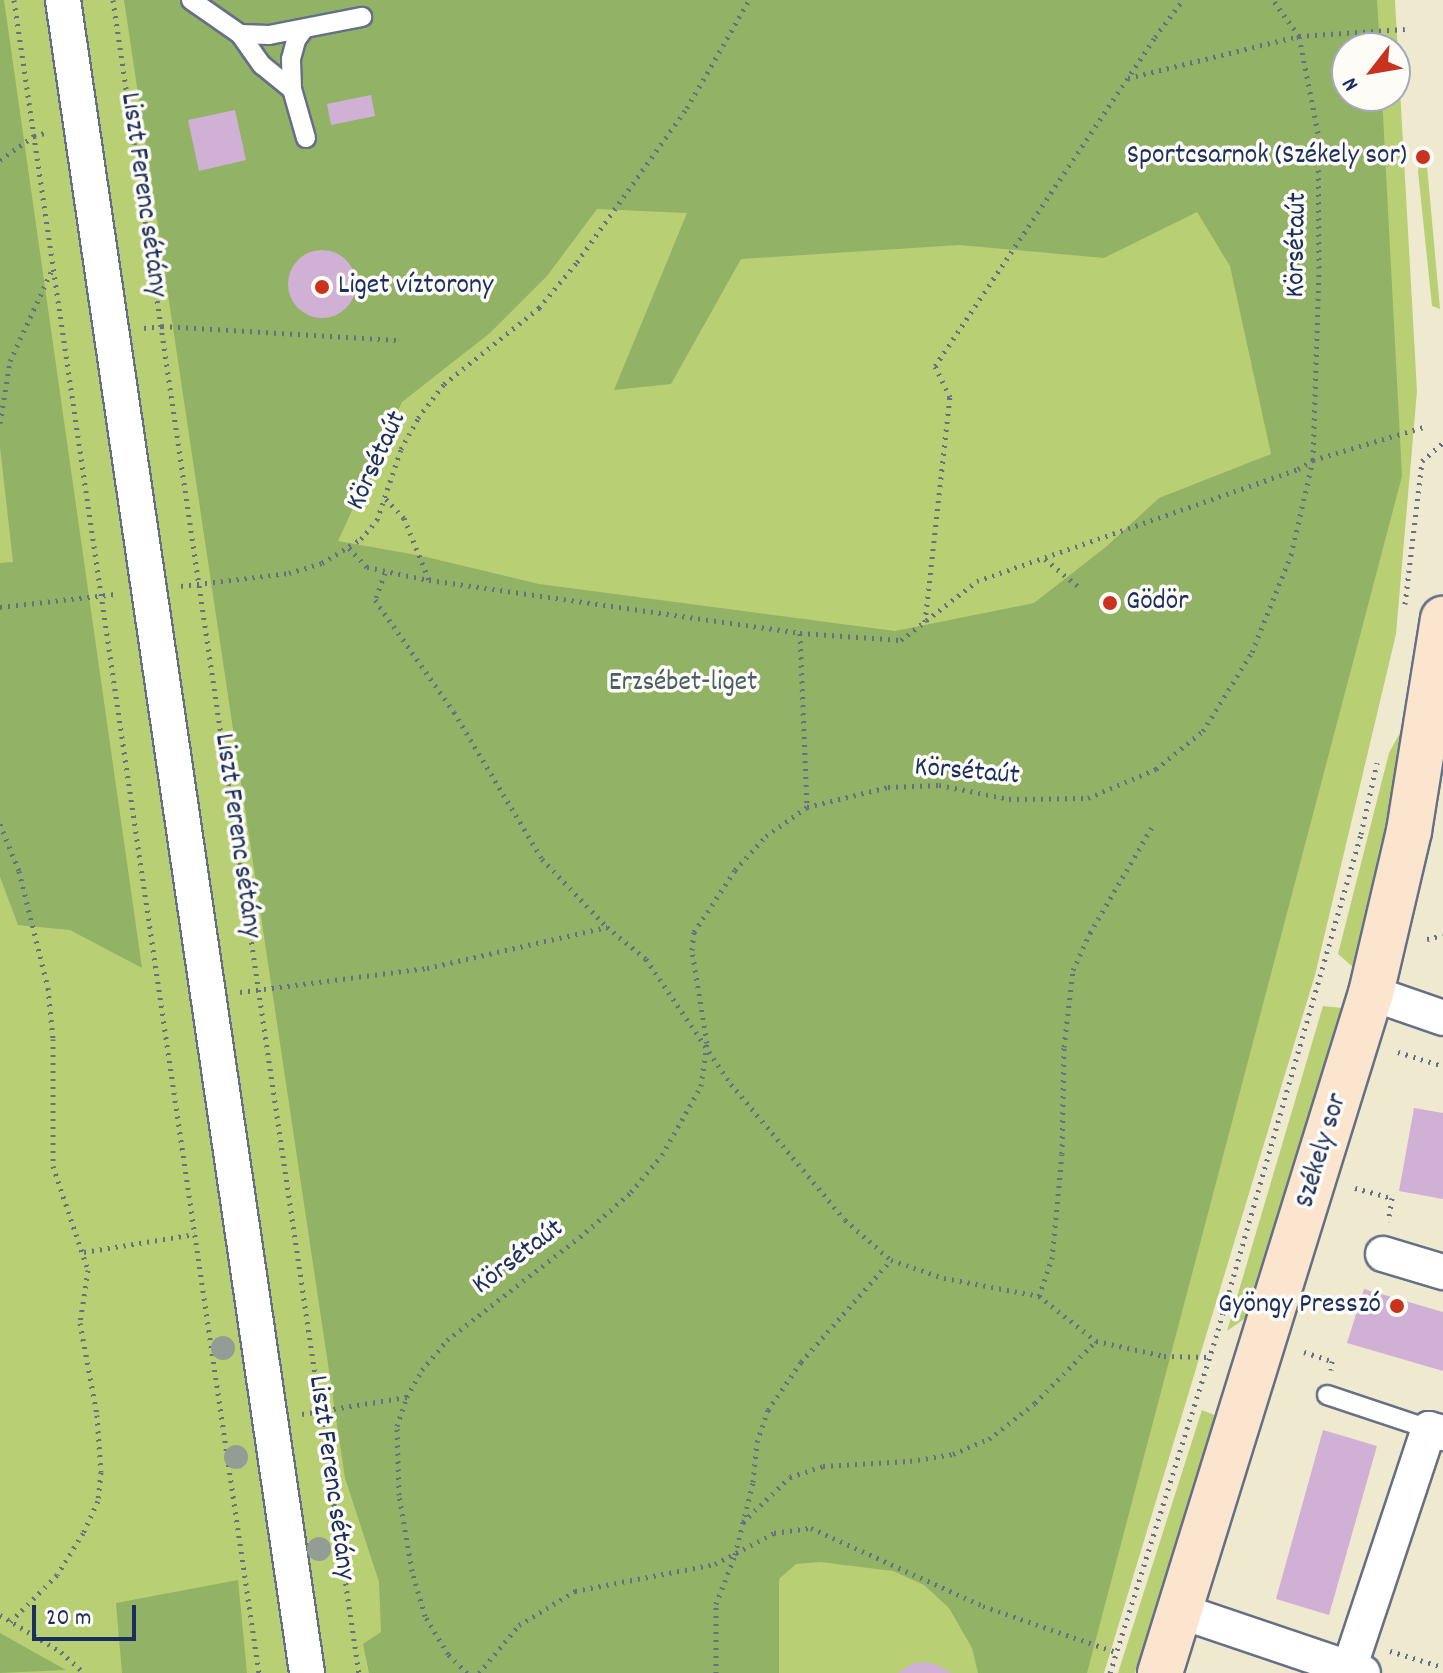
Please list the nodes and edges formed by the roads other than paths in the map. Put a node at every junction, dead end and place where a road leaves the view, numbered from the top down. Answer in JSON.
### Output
{"nodes":[{"id":1,"x":63,"y":0,"type":"edge"},
{"id":2,"x":191,"y":0,"type":"edge"},
{"id":3,"x":362,"y":17,"type":"dead end"},
{"id":4,"x":304,"y":29,"type":"junction"},
{"id":5,"x":240,"y":34,"type":"junction"},
{"id":6,"x":292,"y":89,"type":"junction"},
{"id":7,"x":306,"y":138,"type":"dead end"},
{"id":8,"x":1424,"y":615,"type":"edge"},
{"id":9,"x":1371,"y":993,"type":"junction"},
{"id":10,"x":1443,"y":1018,"type":"edge"},
{"id":11,"x":1383,"y":1254,"type":"road end"},
{"id":12,"x":1443,"y":1272,"type":"edge"},
{"id":13,"x":1327,"y":1395,"type":"dead end"},
{"id":14,"x":1436,"y":1431,"type":"edge"},
{"id":15,"x":1180,"y":1611,"type":"junction"},
{"id":16,"x":1357,"y":1661,"type":"edge"},
{"id":17,"x":307,"y":1673,"type":"edge"},
{"id":18,"x":1160,"y":1673,"type":"edge"}],
"edges":[{"from":1,"to":17,"type":"street","name":"Liszt Ferenc sétány"},
{"from":2,"to":5,"type":"lane"},
{"from":3,"to":4,"type":"lane"},
{"from":4,"to":5,"type":"lane"},
{"from":4,"to":6,"type":"lane"},
{"from":5,"to":6,"type":"lane"},
{"from":6,"to":7,"type":"lane"},
{"from":8,"to":9,"type":"street","name":"Székely sor"},
{"from":9,"to":10,"type":"street"},
{"from":9,"to":15,"type":"street","name":"Székely sor"},
{"from":11,"to":12,"type":"street"},
{"from":13,"to":14,"type":"lane"},
{"from":14,"to":16,"type":"street"},
{"from":15,"to":16,"type":"street"},
{"from":15,"to":18,"type":"street","name":"Székely sor"}]}
